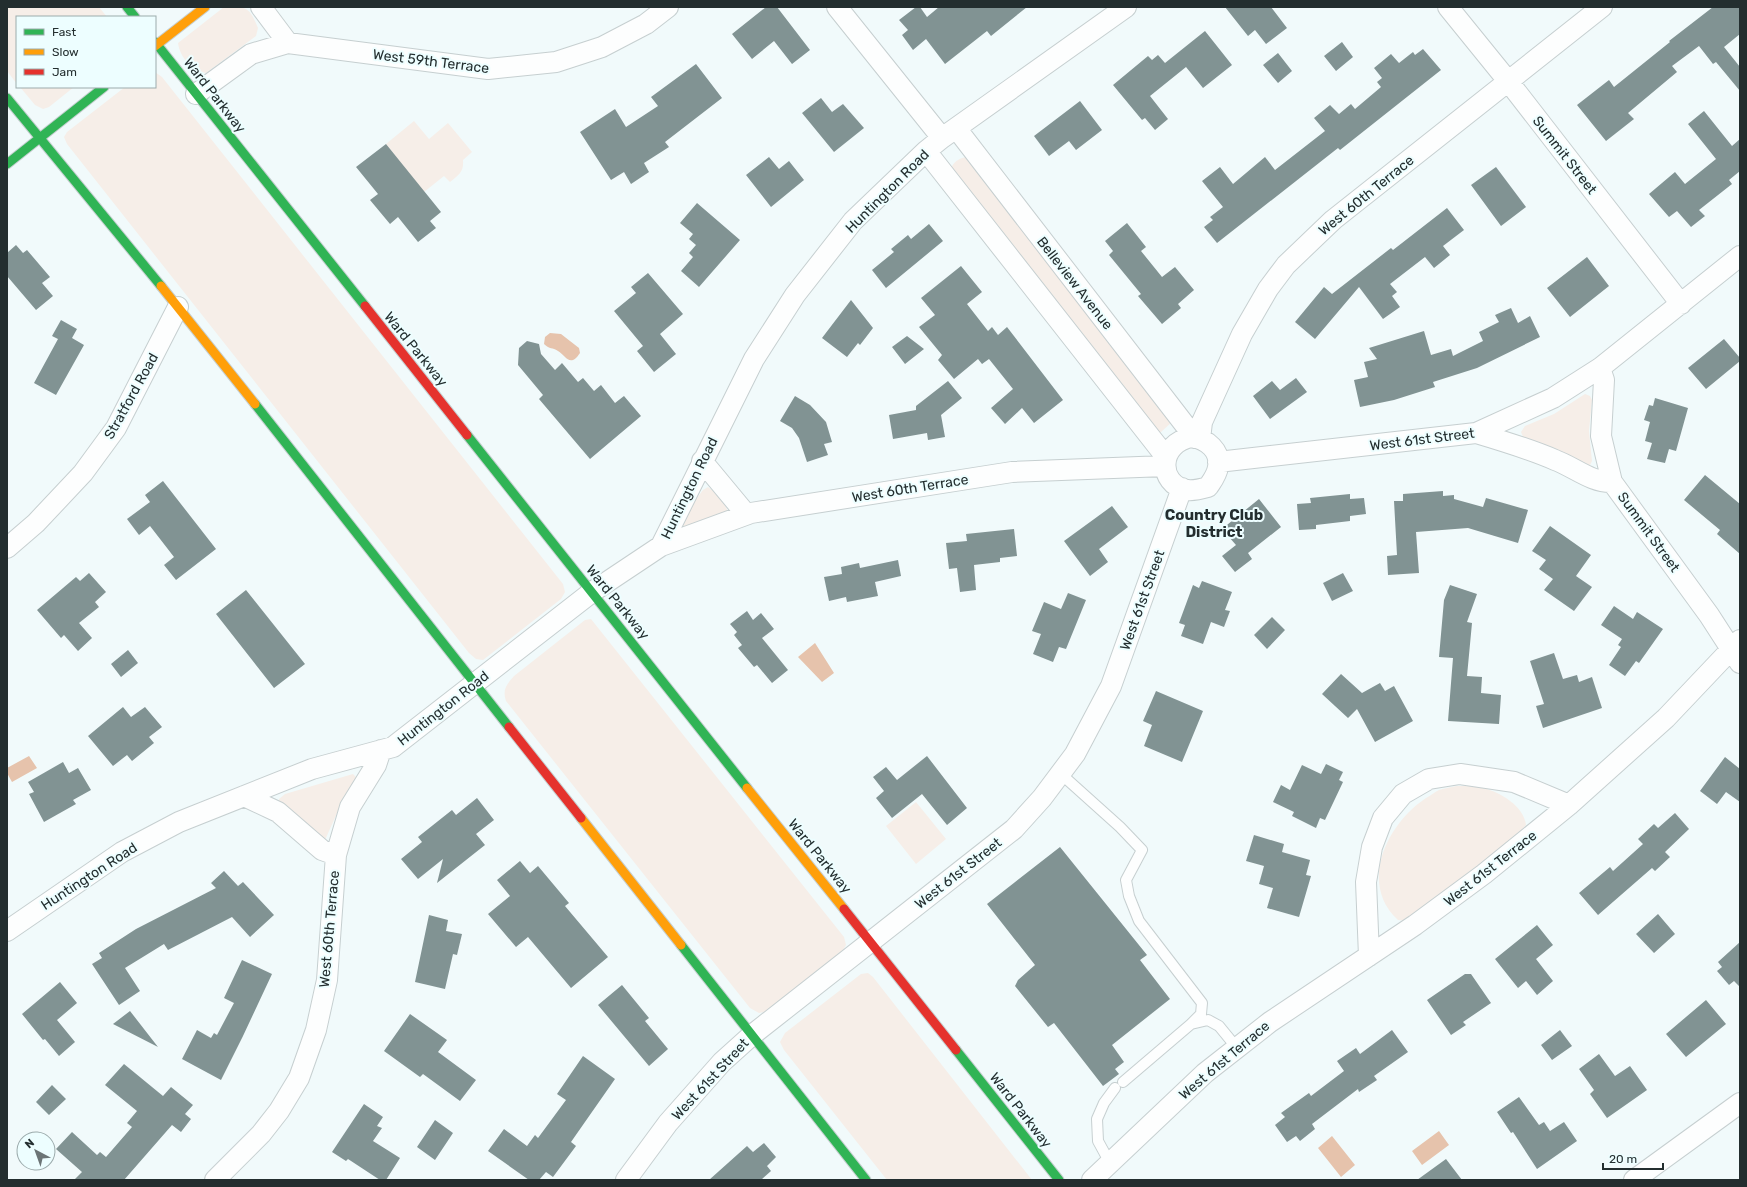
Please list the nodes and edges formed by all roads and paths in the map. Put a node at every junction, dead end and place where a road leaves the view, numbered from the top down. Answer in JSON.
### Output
{"nodes":[{"id":1,"x":127,"y":7,"type":"edge"},
{"id":2,"x":204,"y":7,"type":"edge"},
{"id":3,"x":261,"y":7,"type":"edge"},
{"id":4,"x":668,"y":7,"type":"edge"},
{"id":5,"x":837,"y":7,"type":"edge"},
{"id":6,"x":1126,"y":7,"type":"edge"},
{"id":7,"x":1448,"y":7,"type":"edge"},
{"id":8,"x":1602,"y":7,"type":"edge"},
{"id":9,"x":134,"y":16,"type":"edge"},
{"id":10,"x":288,"y":43,"type":"junction"},
{"id":11,"x":156,"y":44,"type":"edge"},
{"id":12,"x":1508,"y":81,"type":"junction"},
{"id":13,"x":103,"y":88,"type":"edge"},
{"id":14,"x":196,"y":94,"type":"junction"},
{"id":15,"x":7,"y":98,"type":"edge"},
{"id":16,"x":949,"y":133,"type":"junction"},
{"id":17,"x":40,"y":138,"type":"junction"},
{"id":18,"x":926,"y":150,"type":"junction"},
{"id":19,"x":7,"y":164,"type":"edge"},
{"id":20,"x":1740,"y":256,"type":"edge"},
{"id":21,"x":1681,"y":304,"type":"junction"},
{"id":22,"x":178,"y":307,"type":"junction"},
{"id":23,"x":1600,"y":368,"type":"junction"},
{"id":24,"x":1476,"y":433,"type":"junction"},
{"id":25,"x":1198,"y":438,"type":"junction"},
{"id":26,"x":702,"y":461,"type":"junction"},
{"id":27,"x":1166,"y":462,"type":"junction"},
{"id":28,"x":1218,"y":462,"type":"junction"},
{"id":29,"x":1612,"y":482,"type":"junction"},
{"id":30,"x":1182,"y":488,"type":"junction"},
{"id":31,"x":746,"y":514,"type":"junction"},
{"id":32,"x":661,"y":546,"type":"junction"},
{"id":33,"x":7,"y":548,"type":"edge"},
{"id":34,"x":592,"y":592,"type":"junction"},
{"id":35,"x":1737,"y":651,"type":"edge"},
{"id":36,"x":475,"y":682,"type":"junction"},
{"id":37,"x":381,"y":750,"type":"junction"},
{"id":38,"x":1061,"y":774,"type":"junction"},
{"id":39,"x":244,"y":796,"type":"junction"},
{"id":40,"x":1569,"y":805,"type":"junction"},
{"id":41,"x":336,"y":855,"type":"junction"},
{"id":42,"x":7,"y":931,"type":"edge"},
{"id":43,"x":871,"y":942,"type":"junction"},
{"id":44,"x":1369,"y":956,"type":"junction"},
{"id":45,"x":1191,"y":1024,"type":"junction"},
{"id":46,"x":752,"y":1035,"type":"junction"},
{"id":47,"x":1237,"y":1048,"type":"junction"},
{"id":48,"x":1740,"y":1103,"type":"edge"},
{"id":49,"x":1110,"y":1163,"type":"junction"},
{"id":50,"x":215,"y":1180,"type":"edge"},
{"id":51,"x":626,"y":1180,"type":"edge"},
{"id":52,"x":866,"y":1180,"type":"edge"},
{"id":53,"x":1059,"y":1180,"type":"edge"},
{"id":54,"x":1092,"y":1180,"type":"edge"},
{"id":55,"x":1634,"y":1180,"type":"edge"}],
"edges":[{"from":1,"to":9,"type":"main road"},
{"from":2,"to":11,"type":"main road"},
{"from":3,"to":10,"type":"street"},
{"from":4,"to":10,"type":"street","name":"West 59th Terrace"},
{"from":5,"to":16,"type":"street","name":"Belleview Avenue"},
{"from":6,"to":16,"type":"street","name":"Huntington Road"},
{"from":7,"to":12,"type":"street","name":"Summit Street"},
{"from":8,"to":12,"type":"street","name":"West 60th Terrace"},
{"from":10,"to":14,"type":"street","name":"West 59th Terrace"},
{"from":11,"to":14,"type":"main road","name":"Ward Parkway"},
{"from":12,"to":21,"type":"street","name":"Summit Street"},
{"from":12,"to":25,"type":"street","name":"West 60th Terrace"},
{"from":13,"to":17,"type":"main road"},
{"from":14,"to":34,"type":"main road","name":"Ward Parkway"},
{"from":15,"to":17,"type":"main road"},
{"from":16,"to":18,"type":"street","name":"Huntington Road"},
{"from":16,"to":25,"type":"street","name":"Belleview Avenue"},
{"from":17,"to":19,"type":"main road"},
{"from":17,"to":22,"type":"main road"},
{"from":18,"to":26,"type":"street","name":"Huntington Road"},
{"from":18,"to":27,"type":"street"},
{"from":20,"to":21,"type":"street","name":"West 61st Street"},
{"from":21,"to":23,"type":"street","name":"West 61st Street"},
{"from":22,"to":33,"type":"street","name":"Stratford Road"},
{"from":22,"to":36,"type":"main road"},
{"from":23,"to":24,"type":"street","name":"West 61st Street"},
{"from":23,"to":29,"type":"street"},
{"from":24,"to":28,"type":"street","name":"West 61st Street"},
{"from":24,"to":29,"type":"street","name":"Summit Street"},
{"from":25,"to":27,"type":"street"},
{"from":25,"to":28,"type":"street"},
{"from":26,"to":31,"type":"street"},
{"from":26,"to":32,"type":"street","name":"Huntington Road"},
{"from":27,"to":30,"type":"street"},
{"from":27,"to":31,"type":"street","name":"West 60th Terrace"},
{"from":28,"to":30,"type":"street"},
{"from":29,"to":35,"type":"street","name":"Summit Street"},
{"from":30,"to":38,"type":"street","name":"West 61st Street"},
{"from":31,"to":32,"type":"street","name":"West 60th Terrace"},
{"from":32,"to":34,"type":"street","name":"Huntington Road"},
{"from":34,"to":36,"type":"street","name":"Huntington Road"},
{"from":34,"to":43,"type":"main road","name":"Ward Parkway"},
{"from":35,"to":40,"type":"street","name":"West 61st Terrace"},
{"from":36,"to":37,"type":"street","name":"Huntington Road"},
{"from":36,"to":46,"type":"main road"},
{"from":37,"to":39,"type":"street","name":"Huntington Road"},
{"from":37,"to":41,"type":"street","name":"West 60th Terrace"},
{"from":38,"to":43,"type":"street","name":"West 61st Street"},
{"from":38,"to":45,"type":"lane"},
{"from":39,"to":41,"type":"street"},
{"from":39,"to":42,"type":"street","name":"Huntington Road"},
{"from":40,"to":44,"type":"street","name":"West 61st Terrace"},
{"from":40,"to":44,"type":"street"},
{"from":41,"to":50,"type":"street","name":"West 60th Terrace"},
{"from":43,"to":46,"type":"street","name":"West 61st Street"},
{"from":43,"to":53,"type":"main road","name":"Ward Parkway"},
{"from":44,"to":47,"type":"street","name":"West 61st Terrace"},
{"from":45,"to":47,"type":"lane"},
{"from":45,"to":49,"type":"lane"},
{"from":46,"to":51,"type":"street","name":"West 61st Street"},
{"from":46,"to":52,"type":"main road"},
{"from":47,"to":49,"type":"street","name":"West 61st Terrace"},
{"from":48,"to":55,"type":"street"},
{"from":49,"to":54,"type":"street","name":"West 61st Terrace"}]}
